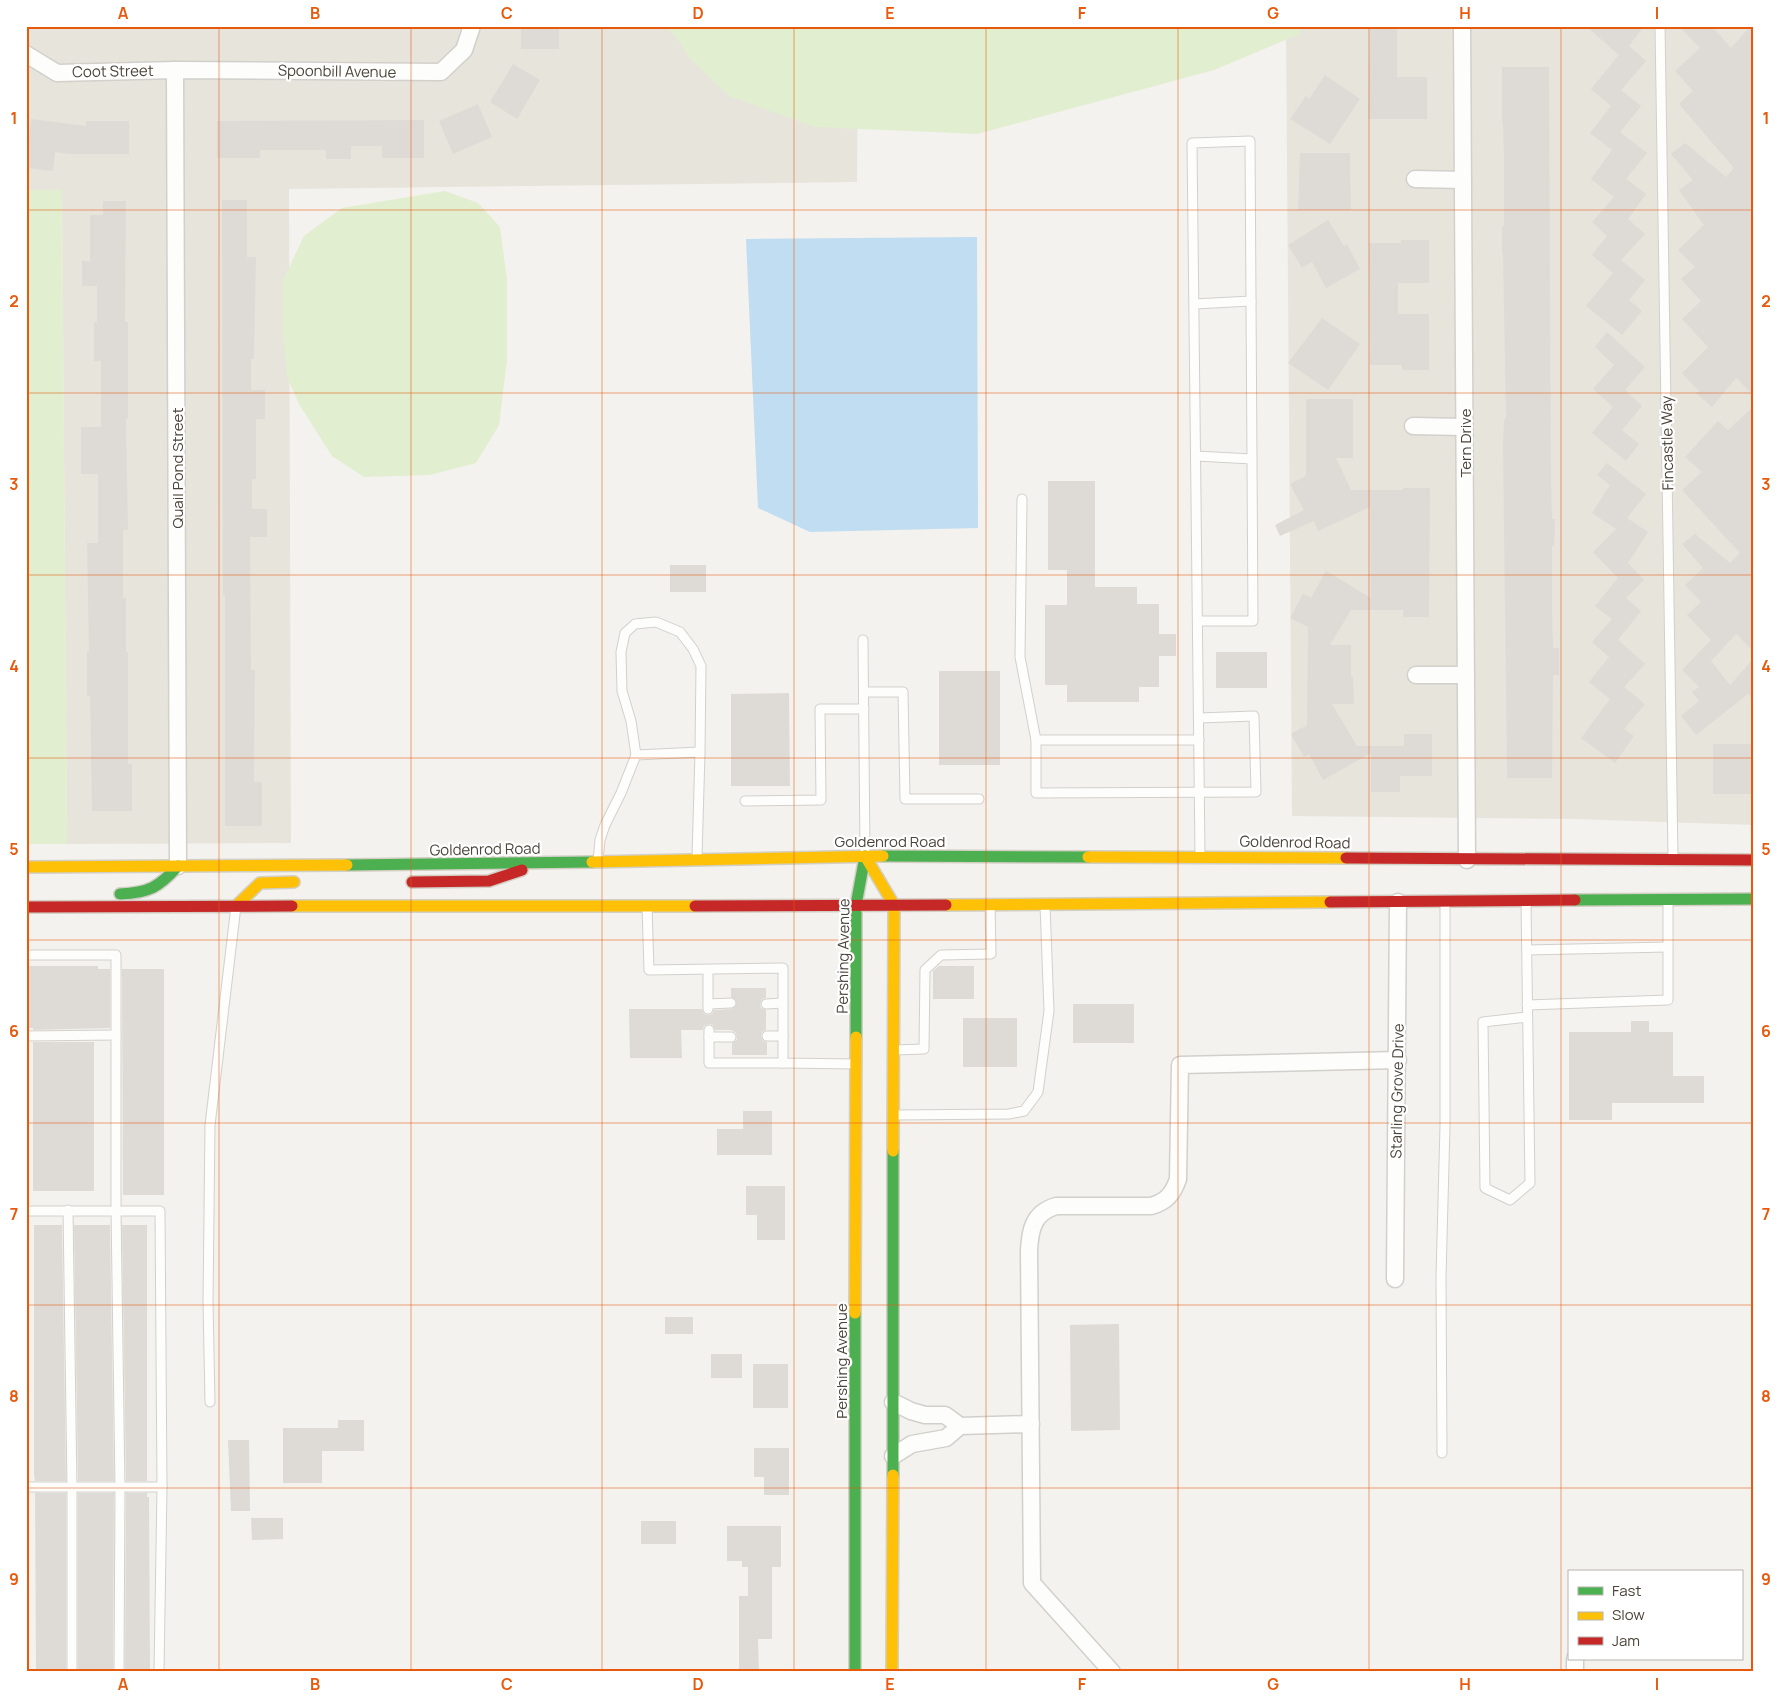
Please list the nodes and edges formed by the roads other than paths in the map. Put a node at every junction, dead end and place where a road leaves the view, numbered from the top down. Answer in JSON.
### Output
{"nodes":[{"id":1,"x":472,"y":26,"type":"edge"},
{"id":2,"x":1462,"y":26,"type":"edge"},
{"id":3,"x":1660,"y":26,"type":"edge"},
{"id":4,"x":26,"y":54,"type":"edge"},
{"id":5,"x":176,"y":70,"type":"junction"},
{"id":6,"x":1415,"y":179,"type":"dead end"},
{"id":7,"x":1463,"y":180,"type":"junction"},
{"id":8,"x":1251,"y":301,"type":"junction"},
{"id":9,"x":1194,"y":304,"type":"junction"},
{"id":10,"x":1413,"y":426,"type":"dead end"},
{"id":11,"x":1464,"y":426,"type":"junction"},
{"id":12,"x":1196,"y":456,"type":"junction"},
{"id":13,"x":1252,"y":459,"type":"junction"},
{"id":14,"x":1022,"y":499,"type":"dead end"},
{"id":15,"x":1198,"y":621,"type":"junction"},
{"id":16,"x":863,"y":640,"type":"dead end"},
{"id":17,"x":1416,"y":675,"type":"dead end"},
{"id":18,"x":1466,"y":675,"type":"junction"},
{"id":19,"x":864,"y":692,"type":"junction"},
{"id":20,"x":864,"y":709,"type":"junction"},
{"id":21,"x":1199,"y":718,"type":"junction"},
{"id":22,"x":1036,"y":740,"type":"junction"},
{"id":23,"x":1199,"y":740,"type":"junction"},
{"id":24,"x":700,"y":752,"type":"junction"},
{"id":25,"x":636,"y":755,"type":"junction"},
{"id":26,"x":1199,"y":793,"type":"junction"},
{"id":27,"x":979,"y":799,"type":"dead end"},
{"id":28,"x":745,"y":801,"type":"dead end"},
{"id":29,"x":865,"y":856,"type":"junction"},
{"id":30,"x":1200,"y":856,"type":"junction"},
{"id":31,"x":697,"y":859,"type":"junction"},
{"id":32,"x":1467,"y":860,"type":"junction"},
{"id":33,"x":1673,"y":860,"type":"junction"},
{"id":34,"x":1754,"y":860,"type":"edge"},
{"id":35,"x":598,"y":862,"type":"junction"},
{"id":36,"x":542,"y":863,"type":"junction"},
{"id":37,"x":178,"y":866,"type":"junction"},
{"id":38,"x":26,"y":867,"type":"edge"},
{"id":39,"x":304,"y":882,"type":"dead end"},
{"id":40,"x":402,"y":882,"type":"dead end"},
{"id":41,"x":107,"y":894,"type":"dead end"},
{"id":42,"x":1754,"y":899,"type":"edge"},
{"id":43,"x":1668,"y":900,"type":"junction"},
{"id":44,"x":1526,"y":901,"type":"junction"},
{"id":45,"x":1398,"y":902,"type":"junction"},
{"id":46,"x":1445,"y":902,"type":"junction"},
{"id":47,"x":990,"y":904,"type":"junction"},
{"id":48,"x":1046,"y":904,"type":"junction"},
{"id":49,"x":646,"y":905,"type":"junction"},
{"id":50,"x":856,"y":905,"type":"junction"},
{"id":51,"x":894,"y":905,"type":"junction"},
{"id":52,"x":236,"y":906,"type":"junction"},
{"id":53,"x":26,"y":907,"type":"edge"},
{"id":54,"x":1668,"y":947,"type":"junction"},
{"id":55,"x":1526,"y":950,"type":"junction"},
{"id":56,"x":26,"y":955,"type":"edge"},
{"id":57,"x":708,"y":970,"type":"junction"},
{"id":58,"x":783,"y":1003,"type":"junction"},
{"id":59,"x":730,"y":1004,"type":"dead end"},
{"id":60,"x":766,"y":1004,"type":"dead end"},
{"id":61,"x":1528,"y":1005,"type":"junction"},
{"id":62,"x":1528,"y":1016,"type":"junction"},
{"id":63,"x":116,"y":1035,"type":"junction"},
{"id":64,"x":26,"y":1036,"type":"edge"},
{"id":65,"x":766,"y":1036,"type":"dead end"},
{"id":66,"x":783,"y":1036,"type":"junction"},
{"id":67,"x":732,"y":1037,"type":"dead end"},
{"id":68,"x":894,"y":1050,"type":"junction"},
{"id":69,"x":1398,"y":1060,"type":"junction"},
{"id":70,"x":783,"y":1063,"type":"junction"},
{"id":71,"x":856,"y":1064,"type":"junction"},
{"id":72,"x":894,"y":1115,"type":"junction"},
{"id":73,"x":26,"y":1210,"type":"edge"},
{"id":74,"x":68,"y":1210,"type":"junction"},
{"id":75,"x":116,"y":1210,"type":"junction"},
{"id":76,"x":1395,"y":1279,"type":"dead end"},
{"id":77,"x":210,"y":1402,"type":"dead end"},
{"id":78,"x":893,"y":1402,"type":"junction"},
{"id":79,"x":1031,"y":1424,"type":"junction"},
{"id":80,"x":960,"y":1426,"type":"junction"},
{"id":81,"x":1442,"y":1453,"type":"dead end"},
{"id":82,"x":893,"y":1456,"type":"junction"},
{"id":83,"x":26,"y":1487,"type":"edge"},
{"id":84,"x":72,"y":1487,"type":"junction"},
{"id":85,"x":120,"y":1487,"type":"junction"},
{"id":86,"x":162,"y":1487,"type":"junction"},
{"id":87,"x":72,"y":1672,"type":"edge"},
{"id":88,"x":119,"y":1672,"type":"edge"},
{"id":89,"x":159,"y":1672,"type":"edge"},
{"id":90,"x":855,"y":1672,"type":"edge"},
{"id":91,"x":892,"y":1672,"type":"edge"},
{"id":92,"x":1112,"y":1672,"type":"edge"}],
"edges":[{"from":1,"to":5,"type":"street","name":"Spoonbill Avenue"},
{"from":2,"to":7,"type":"street","name":"Tern Drive"},
{"from":3,"to":33,"type":"lane","name":"Fincastle Way"},
{"from":4,"to":5,"type":"street","name":"Coot Street"},
{"from":5,"to":37,"type":"street","name":"Quail Pond Street"},
{"from":6,"to":7,"type":"street"},
{"from":7,"to":11,"type":"street","name":"Tern Drive"},
{"from":8,"to":9,"type":"lane"},
{"from":8,"to":9,"type":"lane"},
{"from":8,"to":13,"type":"lane"},
{"from":9,"to":12,"type":"lane"},
{"from":10,"to":11,"type":"street"},
{"from":11,"to":18,"type":"street","name":"Tern Drive"},
{"from":12,"to":13,"type":"lane"},
{"from":12,"to":15,"type":"lane"},
{"from":13,"to":15,"type":"lane"},
{"from":14,"to":22,"type":"lane"},
{"from":15,"to":21,"type":"lane"},
{"from":16,"to":19,"type":"lane"},
{"from":17,"to":18,"type":"street"},
{"from":18,"to":32,"type":"street","name":"Tern Drive"},
{"from":19,"to":20,"type":"lane"},
{"from":19,"to":27,"type":"lane"},
{"from":20,"to":28,"type":"lane"},
{"from":20,"to":29,"type":"lane"},
{"from":21,"to":23,"type":"lane"},
{"from":21,"to":26,"type":"lane"},
{"from":22,"to":23,"type":"lane"},
{"from":22,"to":26,"type":"lane"},
{"from":23,"to":26,"type":"lane"},
{"from":24,"to":25,"type":"lane"},
{"from":24,"to":25,"type":"lane"},
{"from":24,"to":31,"type":"lane"},
{"from":25,"to":35,"type":"lane"},
{"from":26,"to":30,"type":"lane"},
{"from":29,"to":30,"type":"main road","name":"Goldenrod Road"},
{"from":29,"to":31,"type":"main road","name":"Goldenrod Road"},
{"from":29,"to":50,"type":"main road","name":"Pershing Avenue"},
{"from":29,"to":51,"type":"main road"},
{"from":30,"to":32,"type":"main road","name":"Goldenrod Road"},
{"from":31,"to":35,"type":"main road","name":"Goldenrod Road"},
{"from":32,"to":33,"type":"main road","name":"Goldenrod Road"},
{"from":33,"to":34,"type":"main road","name":"Goldenrod Road"},
{"from":35,"to":36,"type":"main road","name":"Goldenrod Road"},
{"from":36,"to":37,"type":"main road","name":"Goldenrod Road"},
{"from":36,"to":40,"type":"main road"},
{"from":37,"to":38,"type":"main road","name":"Goldenrod Road"},
{"from":37,"to":41,"type":"main road"},
{"from":39,"to":52,"type":"main road"},
{"from":42,"to":43,"type":"main road"},
{"from":43,"to":44,"type":"main road"},
{"from":43,"to":54,"type":"lane"},
{"from":44,"to":46,"type":"main road"},
{"from":44,"to":55,"type":"lane"},
{"from":45,"to":46,"type":"main road"},
{"from":45,"to":48,"type":"main road"},
{"from":45,"to":69,"type":"street","name":"Starling Grove Drive"},
{"from":46,"to":81,"type":"lane"},
{"from":47,"to":48,"type":"main road"},
{"from":47,"to":51,"type":"main road"},
{"from":47,"to":68,"type":"lane"},
{"from":48,"to":72,"type":"lane"},
{"from":49,"to":50,"type":"main road"},
{"from":49,"to":52,"type":"main road"},
{"from":49,"to":57,"type":"lane"},
{"from":50,"to":51,"type":"main road"},
{"from":50,"to":71,"type":"main road","name":"Pershing Avenue"},
{"from":51,"to":68,"type":"main road"},
{"from":52,"to":53,"type":"main road"},
{"from":52,"to":77,"type":"lane"},
{"from":54,"to":55,"type":"lane"},
{"from":54,"to":61,"type":"lane"},
{"from":55,"to":61,"type":"lane"},
{"from":56,"to":63,"type":"lane"},
{"from":57,"to":58,"type":"lane"},
{"from":57,"to":59,"type":"lane"},
{"from":58,"to":60,"type":"lane"},
{"from":58,"to":66,"type":"lane"},
{"from":61,"to":62,"type":"lane"},
{"from":62,"to":62,"type":"lane"},
{"from":63,"to":64,"type":"lane"},
{"from":63,"to":75,"type":"lane"},
{"from":65,"to":66,"type":"lane"},
{"from":66,"to":70,"type":"lane"},
{"from":67,"to":70,"type":"lane"},
{"from":68,"to":72,"type":"main road"},
{"from":69,"to":76,"type":"street","name":"Starling Grove Drive"},
{"from":69,"to":79,"type":"street"},
{"from":70,"to":71,"type":"lane"},
{"from":71,"to":90,"type":"main road","name":"Pershing Avenue"},
{"from":72,"to":78,"type":"main road"},
{"from":73,"to":74,"type":"lane"},
{"from":74,"to":75,"type":"lane"},
{"from":74,"to":84,"type":"lane"},
{"from":75,"to":85,"type":"lane"},
{"from":75,"to":86,"type":"lane"},
{"from":78,"to":80,"type":"street"},
{"from":78,"to":82,"type":"main road"},
{"from":79,"to":80,"type":"street"},
{"from":79,"to":92,"type":"street"},
{"from":80,"to":82,"type":"street"},
{"from":82,"to":91,"type":"main road"},
{"from":83,"to":84,"type":"lane"},
{"from":84,"to":85,"type":"lane"},
{"from":84,"to":87,"type":"lane"},
{"from":85,"to":86,"type":"lane"},
{"from":85,"to":88,"type":"lane"},
{"from":86,"to":89,"type":"lane"}]}
